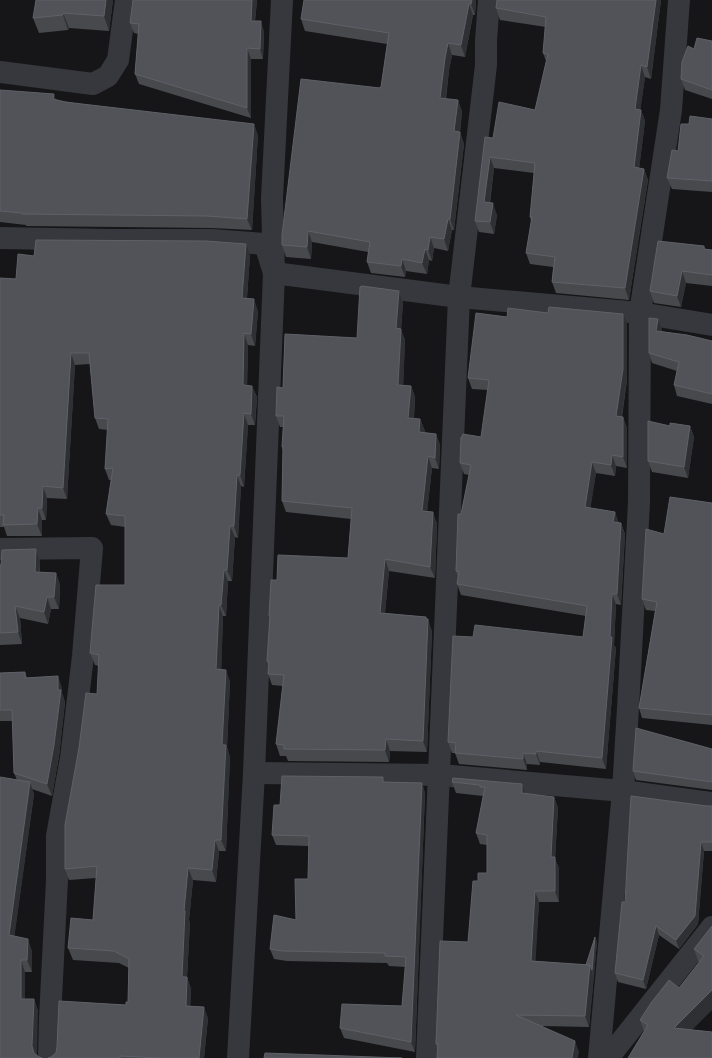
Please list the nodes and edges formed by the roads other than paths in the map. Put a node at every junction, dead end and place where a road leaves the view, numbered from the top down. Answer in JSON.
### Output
{"nodes":[{"id":1,"x":126,"y":0,"type":"edge"},
{"id":2,"x":282,"y":0,"type":"edge"},
{"id":3,"x":489,"y":0,"type":"edge"},
{"id":4,"x":679,"y":0,"type":"edge"},
{"id":5,"x":0,"y":72,"type":"edge"},
{"id":6,"x":0,"y":238,"type":"edge"},
{"id":7,"x":274,"y":273,"type":"junction"},
{"id":8,"x":459,"y":297,"type":"junction"},
{"id":9,"x":640,"y":313,"type":"junction"},
{"id":10,"x":712,"y":325,"type":"edge"},
{"id":11,"x":0,"y":549,"type":"edge"},
{"id":12,"x":254,"y":773,"type":"junction"},
{"id":13,"x":440,"y":775,"type":"junction"},
{"id":14,"x":623,"y":791,"type":"junction"},
{"id":15,"x":712,"y":803,"type":"edge"},
{"id":16,"x":712,"y":927,"type":"edge"},
{"id":17,"x":49,"y":1058,"type":"edge"},
{"id":18,"x":238,"y":1058,"type":"edge"},
{"id":19,"x":427,"y":1058,"type":"edge"},
{"id":20,"x":600,"y":1058,"type":"edge"},
{"id":21,"x":608,"y":1058,"type":"edge"}],
"edges":[{"from":1,"to":5,"type":"street"},
{"from":2,"to":7,"type":"street"},
{"from":3,"to":8,"type":"street"},
{"from":4,"to":9,"type":"street"},
{"from":6,"to":7,"type":"street"},
{"from":7,"to":8,"type":"street"},
{"from":7,"to":12,"type":"street"},
{"from":8,"to":9,"type":"street"},
{"from":8,"to":13,"type":"street"},
{"from":9,"to":10,"type":"street"},
{"from":9,"to":14,"type":"street"},
{"from":11,"to":17,"type":"street"},
{"from":12,"to":13,"type":"street"},
{"from":12,"to":18,"type":"street"},
{"from":13,"to":14,"type":"street"},
{"from":13,"to":19,"type":"street"},
{"from":14,"to":15,"type":"street"},
{"from":14,"to":20,"type":"street"},
{"from":16,"to":21,"type":"street"}]}
